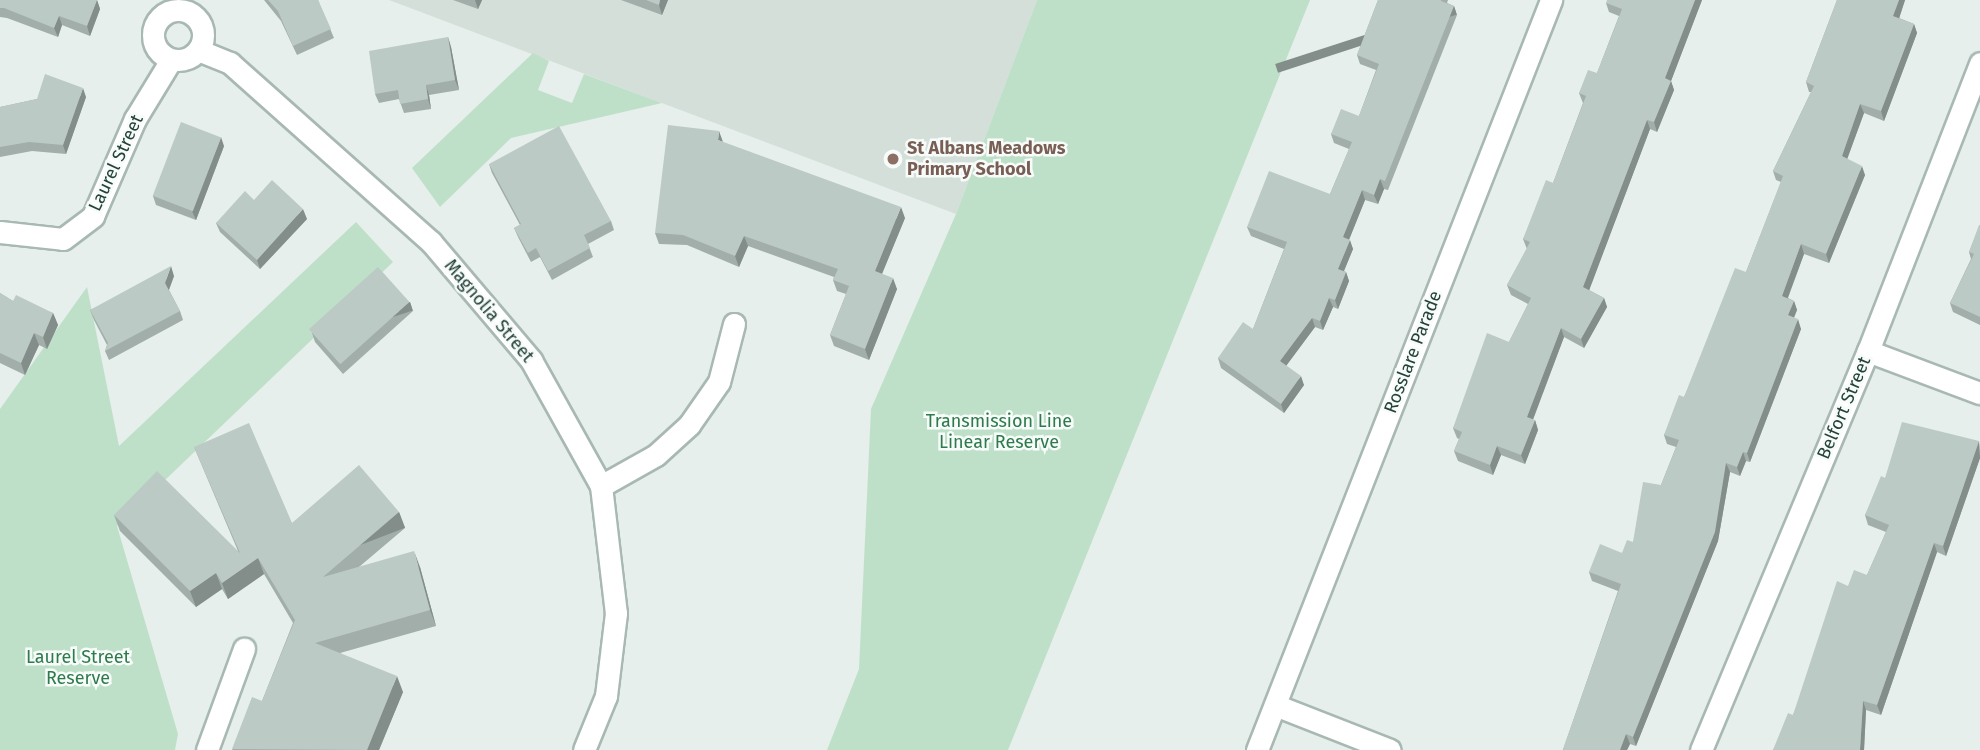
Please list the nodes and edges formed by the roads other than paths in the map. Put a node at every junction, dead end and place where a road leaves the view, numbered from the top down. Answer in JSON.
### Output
{"nodes":[{"id":1,"x":1551,"y":0,"type":"edge"},
{"id":2,"x":174,"y":6,"type":"edge"},
{"id":3,"x":197,"y":9,"type":"edge"},
{"id":4,"x":198,"y":50,"type":"junction"},
{"id":5,"x":171,"y":60,"type":"junction"},
{"id":6,"x":1980,"y":63,"type":"edge"},
{"id":7,"x":0,"y":232,"type":"edge"},
{"id":8,"x":734,"y":324,"type":"dead end"},
{"id":9,"x":1868,"y":351,"type":"junction"},
{"id":10,"x":1980,"y":393,"type":"edge"},
{"id":11,"x":601,"y":486,"type":"junction"},
{"id":12,"x":244,"y":649,"type":"dead end"},
{"id":13,"x":1275,"y":705,"type":"junction"},
{"id":14,"x":207,"y":750,"type":"edge"},
{"id":15,"x":584,"y":750,"type":"edge"},
{"id":16,"x":1257,"y":750,"type":"edge"},
{"id":17,"x":1390,"y":750,"type":"edge"},
{"id":18,"x":1701,"y":750,"type":"edge"}],
"edges":[{"from":1,"to":13,"type":"street","name":"Rosslare Parade"},
{"from":2,"to":3,"type":"street"},
{"from":2,"to":5,"type":"street"},
{"from":3,"to":4,"type":"street"},
{"from":4,"to":5,"type":"street"},
{"from":4,"to":11,"type":"street","name":"Magnolia Street"},
{"from":5,"to":7,"type":"street","name":"Laurel Street"},
{"from":6,"to":9,"type":"street","name":"Belfort Street"},
{"from":8,"to":11,"type":"street"},
{"from":9,"to":10,"type":"street"},
{"from":9,"to":18,"type":"street","name":"Belfort Street"},
{"from":11,"to":15,"type":"street","name":"Magnolia Street"},
{"from":12,"to":14,"type":"street"},
{"from":13,"to":16,"type":"street","name":"Rosslare Parade"},
{"from":13,"to":17,"type":"street"}]}
